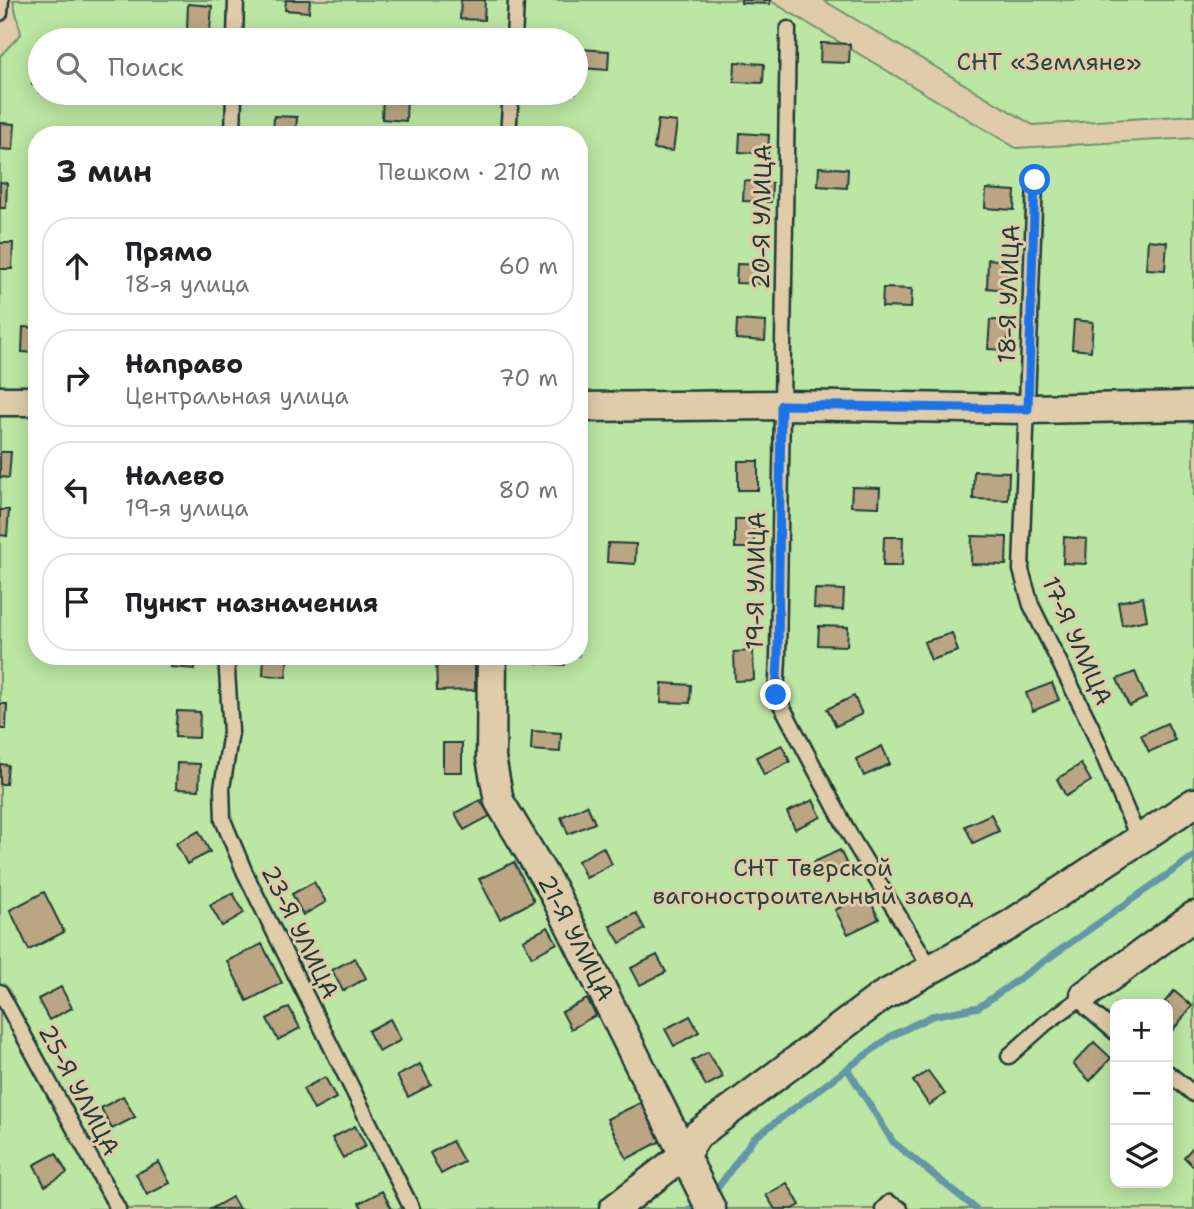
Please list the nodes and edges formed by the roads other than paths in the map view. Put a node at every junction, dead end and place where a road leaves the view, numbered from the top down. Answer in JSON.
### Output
{"nodes":[{"id":1,"x":1,"y":0,"type":"edge"},
{"id":2,"x":236,"y":0,"type":"edge"},
{"id":3,"x":516,"y":0,"type":"edge"},
{"id":4,"x":0,"y":13,"type":"edge"},
{"id":5,"x":235,"y":28,"type":"edge"},
{"id":6,"x":515,"y":28,"type":"edge"},
{"id":7,"x":788,"y":29,"type":"dead end"},
{"id":8,"x":234,"y":105,"type":"edge"},
{"id":9,"x":509,"y":105,"type":"edge"},
{"id":10,"x":233,"y":126,"type":"edge"},
{"id":11,"x":508,"y":126,"type":"edge"},
{"id":12,"x":1035,"y":180,"type":"dead end"},
{"id":13,"x":0,"y":401,"type":"edge"},
{"id":14,"x":28,"y":401,"type":"edge"},
{"id":15,"x":781,"y":405,"type":"junction"},
{"id":16,"x":1194,"y":406,"type":"edge"},
{"id":17,"x":588,"y":407,"type":"edge"},
{"id":18,"x":1028,"y":409,"type":"junction"},
{"id":19,"x":227,"y":665,"type":"edge"},
{"id":20,"x":492,"y":665,"type":"edge"},
{"id":21,"x":1194,"y":803,"type":"edge"},
{"id":22,"x":1139,"y":840,"type":"junction"},
{"id":23,"x":1194,"y":915,"type":"edge"},
{"id":24,"x":931,"y":969,"type":"junction"},
{"id":25,"x":0,"y":992,"type":"edge"},
{"id":26,"x":1085,"y":995,"type":"junction"},
{"id":27,"x":1110,"y":1028,"type":"edge"},
{"id":28,"x":1009,"y":1056,"type":"dead end"},
{"id":29,"x":1173,"y":1077,"type":"edge"},
{"id":30,"x":1194,"y":1094,"type":"edge"},
{"id":31,"x":685,"y":1154,"type":"junction"},
{"id":32,"x":118,"y":1209,"type":"edge"},
{"id":33,"x":412,"y":1209,"type":"edge"},
{"id":34,"x":614,"y":1209,"type":"edge"},
{"id":35,"x":711,"y":1209,"type":"edge"},
{"id":36,"x":883,"y":1209,"type":"edge"},
{"id":37,"x":900,"y":1209,"type":"edge"}],
"edges":[{"from":1,"to":4,"type":"lane"},
{"from":2,"to":5,"type":"lane"},
{"from":3,"to":6,"type":"lane"},
{"from":7,"to":15,"type":"lane","name":"20-Я УЛИЦА"},
{"from":8,"to":10,"type":"lane"},
{"from":9,"to":11,"type":"lane"},
{"from":12,"to":18,"type":"lane","name":"18-Я УЛИЦА"},
{"from":13,"to":14,"type":"street"},
{"from":15,"to":17,"type":"street"},
{"from":15,"to":18,"type":"street"},
{"from":15,"to":24,"type":"lane","name":"19-Я УЛИЦА"},
{"from":16,"to":18,"type":"street"},
{"from":18,"to":22,"type":"lane","name":"17-Я УЛИЦА"},
{"from":19,"to":33,"type":"lane","name":"23-Я УЛИЦА"},
{"from":20,"to":31,"type":"street","name":"21-Я УЛИЦА"},
{"from":21,"to":22,"type":"street"},
{"from":22,"to":24,"type":"street"},
{"from":23,"to":26,"type":"street"},
{"from":24,"to":31,"type":"street"},
{"from":25,"to":32,"type":"lane","name":"25-Я УЛИЦА"},
{"from":26,"to":27,"type":"lane"},
{"from":26,"to":28,"type":"lane"},
{"from":29,"to":30,"type":"lane"},
{"from":31,"to":34,"type":"street"},
{"from":31,"to":35,"type":"street","name":"21-Я УЛИЦА"},
{"from":36,"to":37,"type":"lane"}]}
